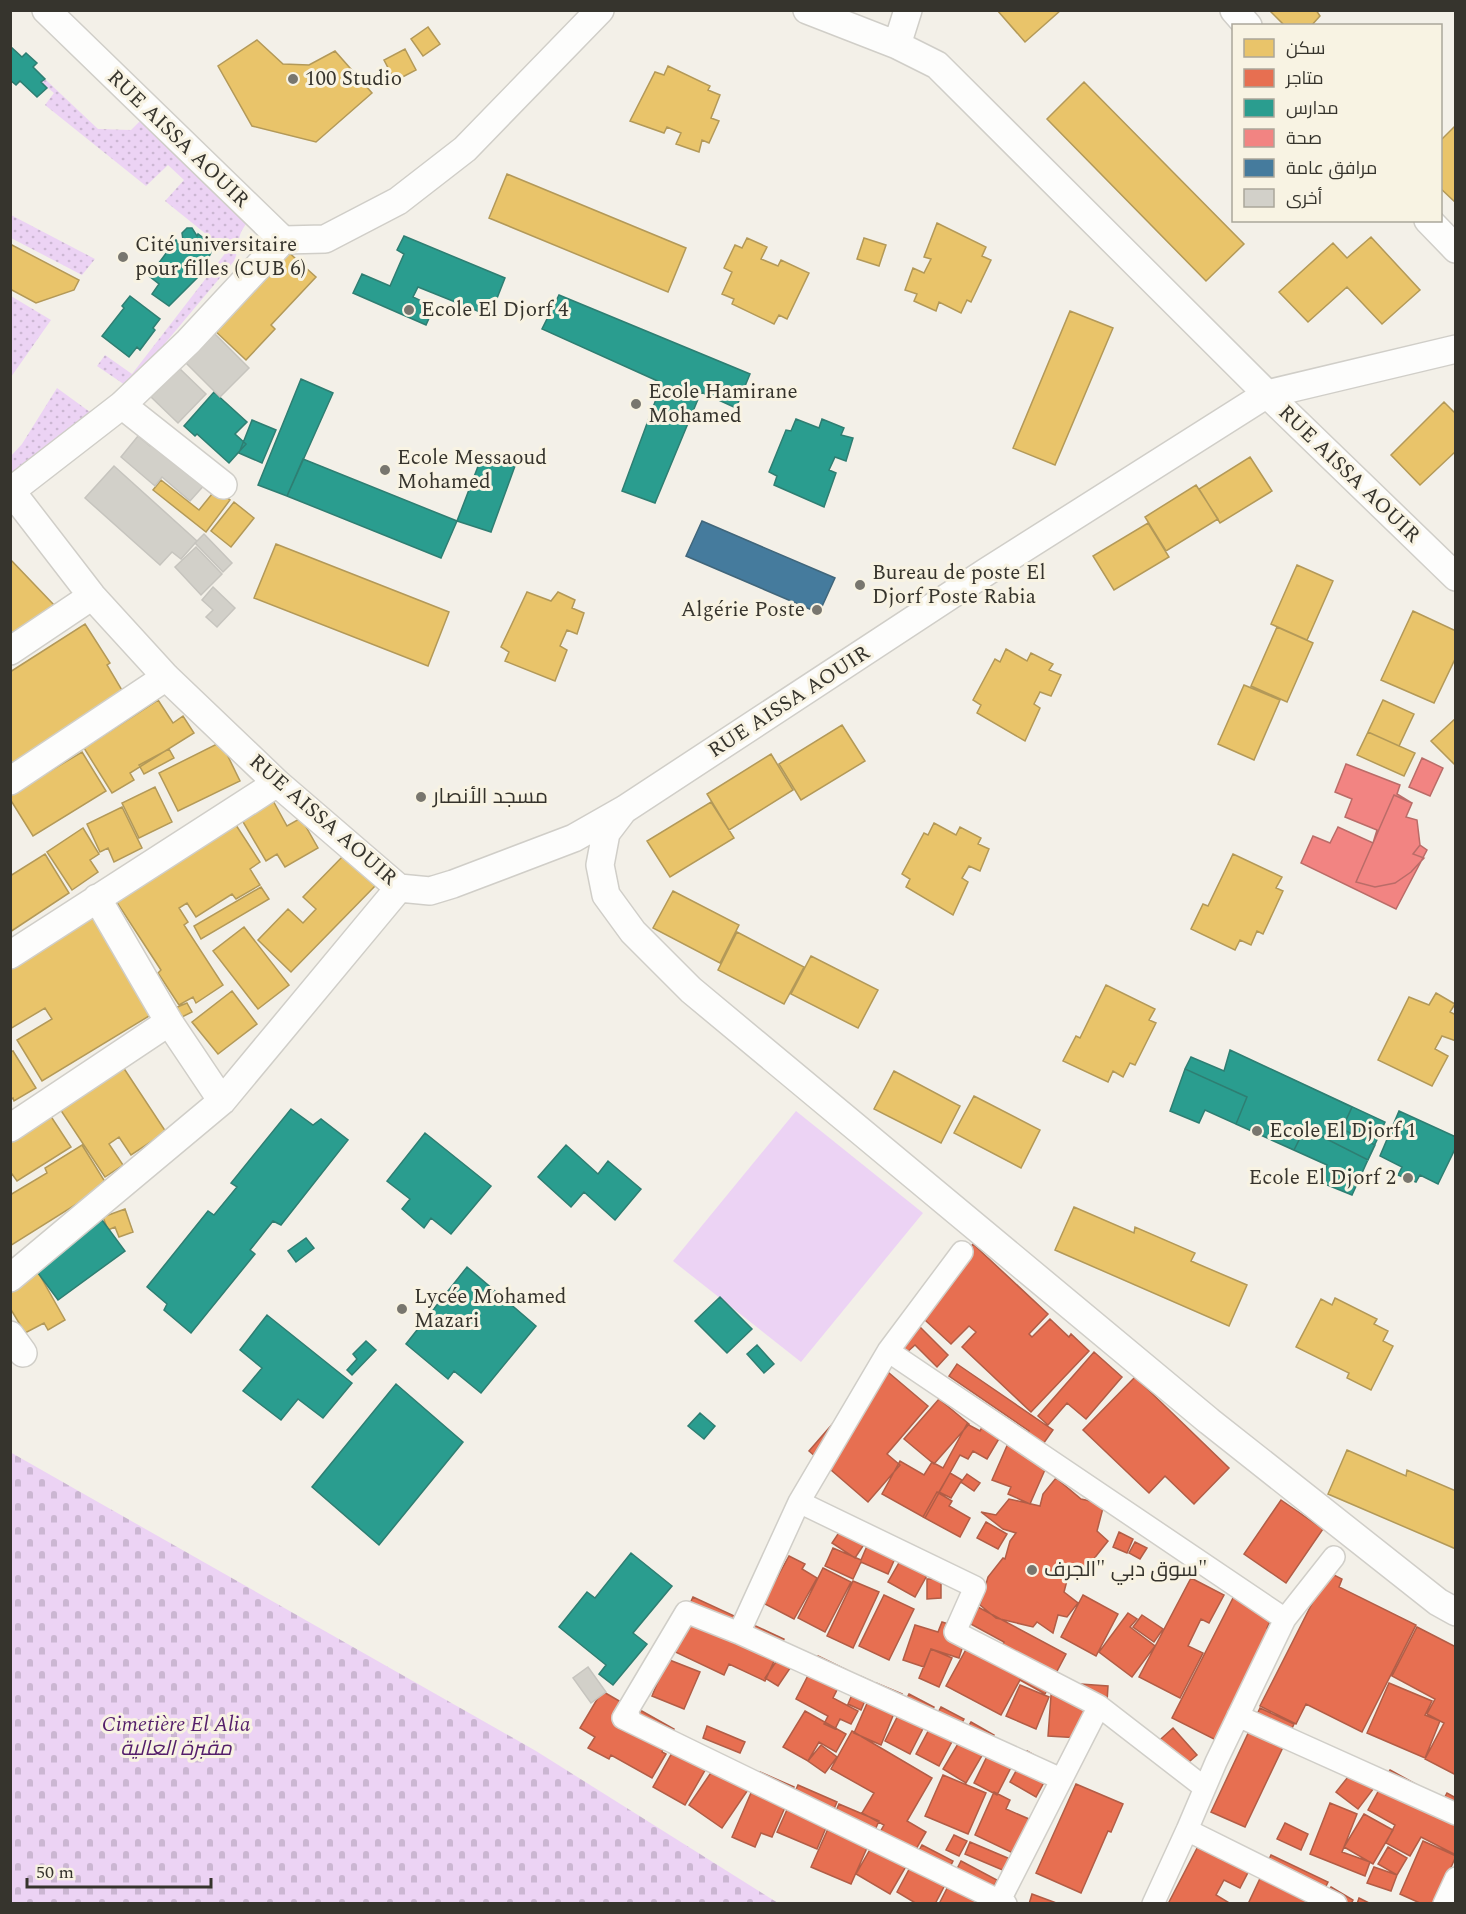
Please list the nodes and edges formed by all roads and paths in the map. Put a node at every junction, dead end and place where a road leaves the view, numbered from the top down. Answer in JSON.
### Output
{"nodes":[{"id":1,"x":46,"y":10,"type":"edge"},
{"id":2,"x":600,"y":10,"type":"edge"},
{"id":3,"x":807,"y":10,"type":"edge"},
{"id":4,"x":908,"y":10,"type":"edge"},
{"id":5,"x":1234,"y":10,"type":"edge"},
{"id":6,"x":1246,"y":24,"type":"edge"},
{"id":7,"x":897,"y":45,"type":"junction"},
{"id":8,"x":1430,"y":222,"type":"edge"},
{"id":9,"x":283,"y":240,"type":"junction"},
{"id":10,"x":1455,"y":249,"type":"edge"},
{"id":11,"x":1455,"y":349,"type":"edge"},
{"id":12,"x":1267,"y":394,"type":"junction"},
{"id":13,"x":122,"y":405,"type":"junction"},
{"id":14,"x":223,"y":485,"type":"dead end"},
{"id":15,"x":11,"y":491,"type":"edge"},
{"id":16,"x":1455,"y":577,"type":"edge"},
{"id":17,"x":92,"y":596,"type":"junction"},
{"id":18,"x":10,"y":651,"type":"edge"},
{"id":19,"x":166,"y":677,"type":"junction"},
{"id":20,"x":10,"y":781,"type":"edge"},
{"id":21,"x":277,"y":783,"type":"junction"},
{"id":22,"x":625,"y":809,"type":"junction"},
{"id":23,"x":399,"y":888,"type":"junction"},
{"id":24,"x":97,"y":898,"type":"junction"},
{"id":25,"x":10,"y":955,"type":"edge"},
{"id":26,"x":170,"y":1022,"type":"junction"},
{"id":27,"x":222,"y":1101,"type":"junction"},
{"id":28,"x":10,"y":1128,"type":"edge"},
{"id":29,"x":962,"y":1252,"type":"dead end"},
{"id":30,"x":10,"y":1278,"type":"edge"},
{"id":31,"x":888,"y":1351,"type":"junction"},
{"id":32,"x":799,"y":1502,"type":"junction"},
{"id":33,"x":1334,"y":1557,"type":"dead end"},
{"id":34,"x":1455,"y":1612,"type":"edge"},
{"id":35,"x":1285,"y":1619,"type":"junction"},
{"id":36,"x":740,"y":1633,"type":"junction"},
{"id":37,"x":1099,"y":1706,"type":"junction"},
{"id":38,"x":1238,"y":1716,"type":"junction"},
{"id":39,"x":1061,"y":1779,"type":"junction"},
{"id":40,"x":1205,"y":1788,"type":"junction"},
{"id":41,"x":1455,"y":1814,"type":"edge"},
{"id":42,"x":1187,"y":1830,"type":"junction"},
{"id":43,"x":1455,"y":1878,"type":"edge"},
{"id":44,"x":1003,"y":1902,"type":"edge"},
{"id":45,"x":1153,"y":1904,"type":"edge"},
{"id":46,"x":1336,"y":1904,"type":"edge"},
{"id":47,"x":1444,"y":1904,"type":"edge"}],
"edges":[{"from":1,"to":9,"type":"street","name":"RUE AISSA AOUIR"},
{"from":2,"to":9,"type":"street"},
{"from":3,"to":7,"type":"street"},
{"from":4,"to":7,"type":"street"},
{"from":5,"to":6,"type":"street"},
{"from":7,"to":12,"type":"street"},
{"from":8,"to":10,"type":"street"},
{"from":9,"to":13,"type":"street","name":"RUE AISSA AOUIR"},
{"from":11,"to":12,"type":"street"},
{"from":12,"to":16,"type":"street","name":"RUE AISSA AOUIR"},
{"from":12,"to":22,"type":"street","name":"RUE AISSA AOUIR"},
{"from":13,"to":14,"type":"street"},
{"from":13,"to":15,"type":"street","name":"RUE AISSA AOUIR"},
{"from":15,"to":17,"type":"street","name":"RUE AISSA AOUIR"},
{"from":17,"to":18,"type":"street"},
{"from":17,"to":19,"type":"street","name":"RUE AISSA AOUIR"},
{"from":19,"to":20,"type":"street"},
{"from":19,"to":21,"type":"street","name":"RUE AISSA AOUIR"},
{"from":21,"to":23,"type":"street","name":"RUE AISSA AOUIR"},
{"from":21,"to":24,"type":"street"},
{"from":22,"to":23,"type":"street","name":"RUE AISSA AOUIR"},
{"from":22,"to":34,"type":"street"},
{"from":23,"to":27,"type":"street"},
{"from":24,"to":25,"type":"street"},
{"from":24,"to":26,"type":"street"},
{"from":26,"to":27,"type":"street"},
{"from":26,"to":28,"type":"street"},
{"from":27,"to":30,"type":"street"},
{"from":29,"to":31,"type":"street"},
{"from":31,"to":32,"type":"street"},
{"from":31,"to":35,"type":"street"},
{"from":32,"to":36,"type":"street"},
{"from":32,"to":37,"type":"street"},
{"from":33,"to":35,"type":"street"},
{"from":35,"to":38,"type":"street"},
{"from":36,"to":39,"type":"street"},
{"from":36,"to":44,"type":"street"},
{"from":37,"to":39,"type":"street"},
{"from":37,"to":40,"type":"street"},
{"from":38,"to":40,"type":"street"},
{"from":38,"to":41,"type":"street"},
{"from":39,"to":44,"type":"street"},
{"from":40,"to":42,"type":"street"},
{"from":42,"to":45,"type":"street"},
{"from":42,"to":46,"type":"street"},
{"from":43,"to":47,"type":"street"}]}
